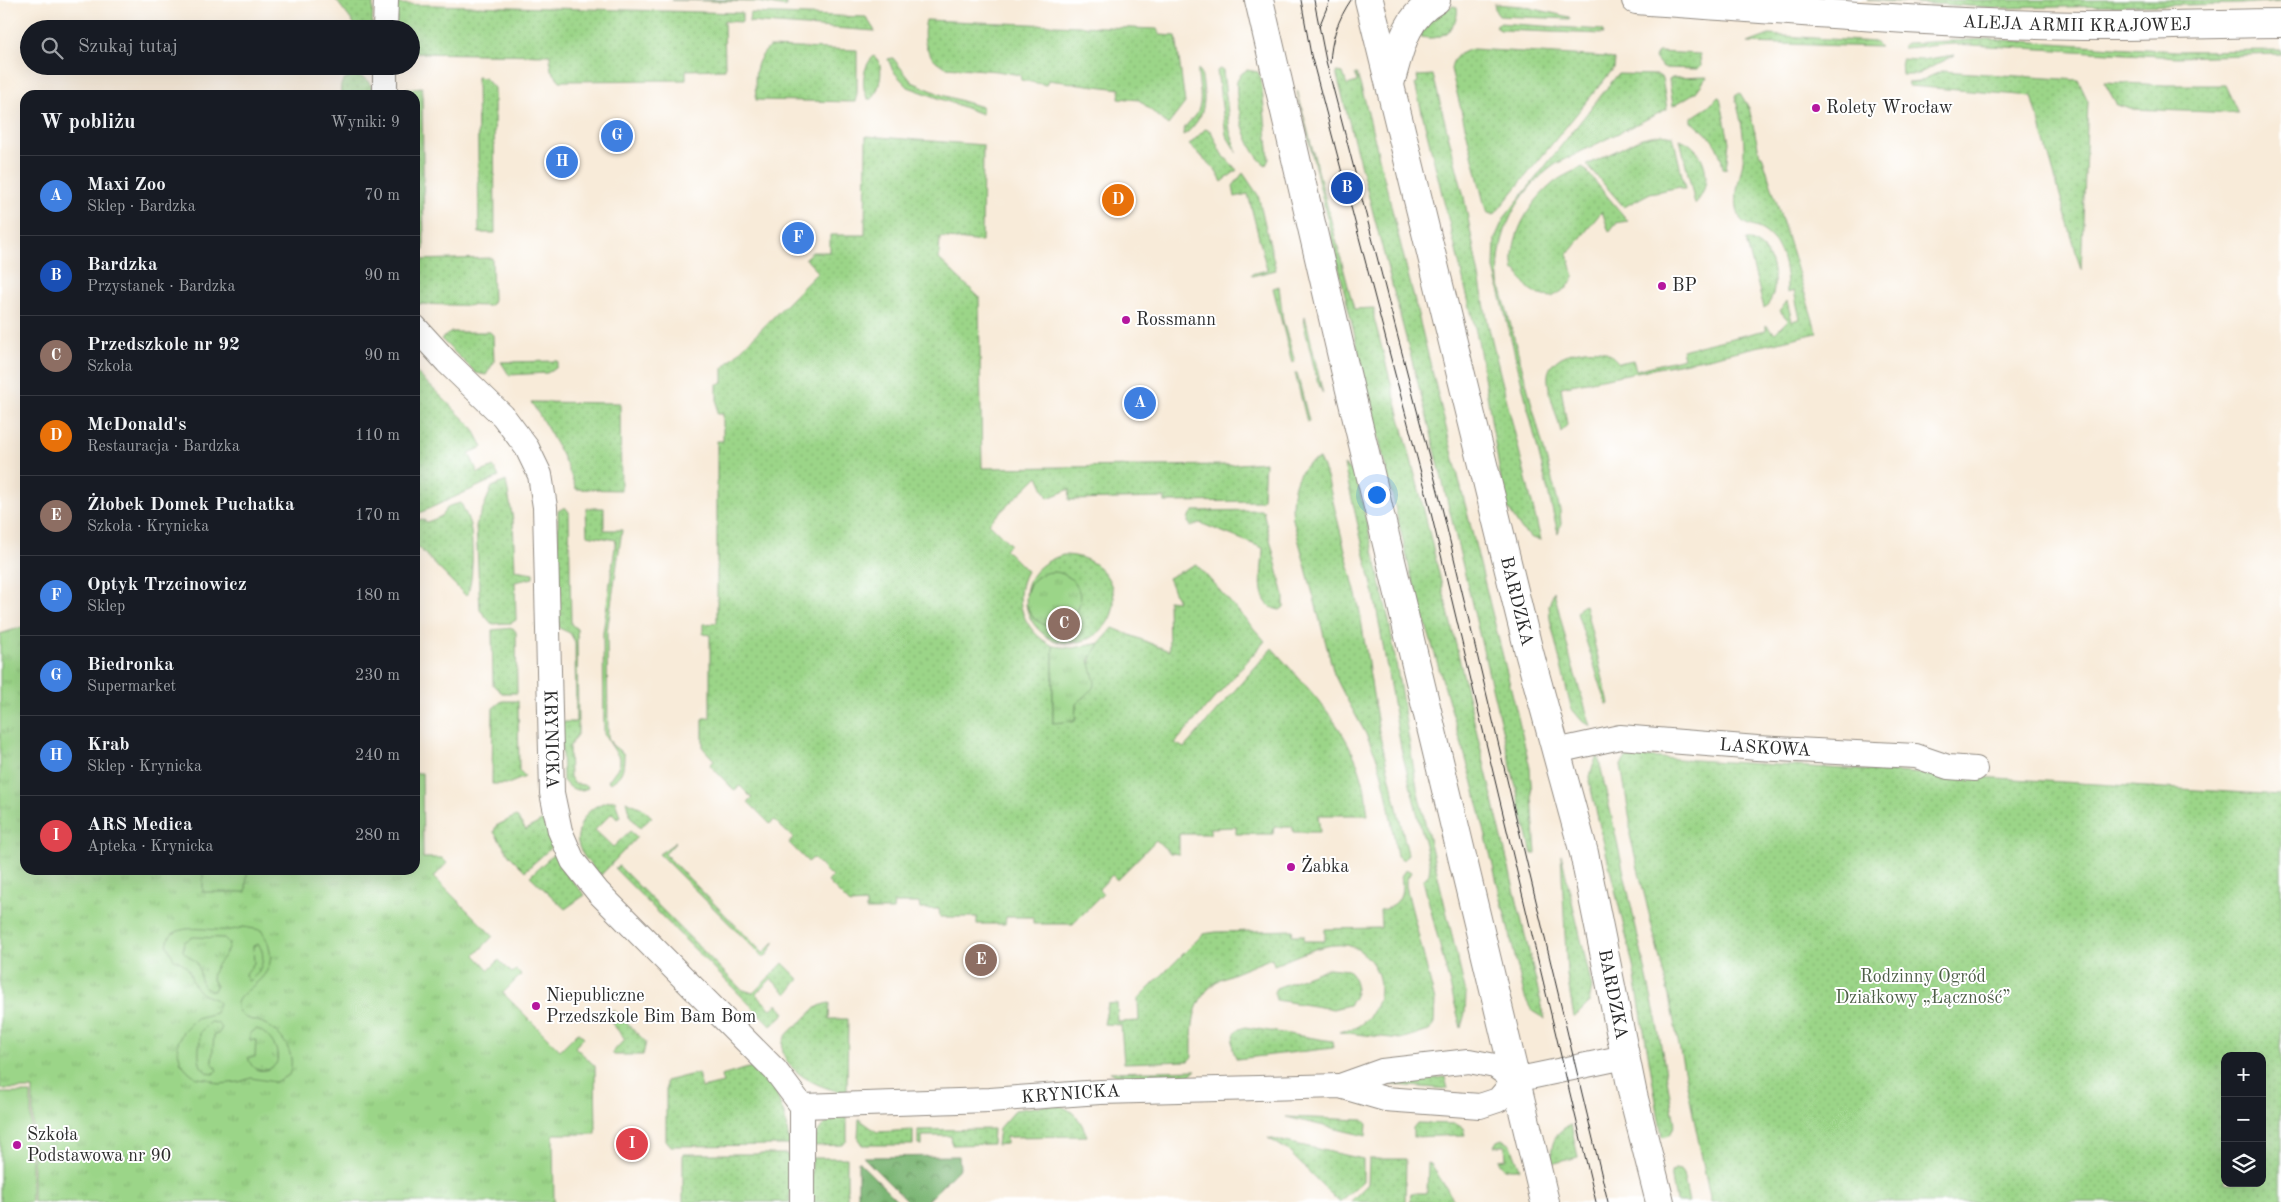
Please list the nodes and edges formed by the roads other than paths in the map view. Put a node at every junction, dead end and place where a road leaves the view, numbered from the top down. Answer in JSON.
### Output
{"nodes":[{"id":1,"x":386,"y":0,"type":"edge"},
{"id":2,"x":1259,"y":0,"type":"edge"},
{"id":3,"x":1369,"y":0,"type":"edge"},
{"id":4,"x":1436,"y":0,"type":"edge"},
{"id":5,"x":1636,"y":0,"type":"edge"},
{"id":6,"x":385,"y":20,"type":"edge"},
{"id":7,"x":2281,"y":23,"type":"edge"},
{"id":8,"x":385,"y":75,"type":"edge"},
{"id":9,"x":1390,"y":82,"type":"junction"},
{"id":10,"x":385,"y":90,"type":"edge"},
{"id":11,"x":420,"y":332,"type":"edge"},
{"id":12,"x":1556,"y":750,"type":"junction"},
{"id":13,"x":1975,"y":768,"type":"dead end"},
{"id":14,"x":1625,"y":1057,"type":"junction"},
{"id":15,"x":1515,"y":1080,"type":"junction"},
{"id":16,"x":1340,"y":1086,"type":"junction"},
{"id":17,"x":802,"y":1106,"type":"junction"},
{"id":18,"x":802,"y":1202,"type":"edge"},
{"id":19,"x":1545,"y":1202,"type":"edge"},
{"id":20,"x":1660,"y":1202,"type":"edge"}],
"edges":[{"from":1,"to":6,"type":"street"},
{"from":2,"to":15,"type":"main road"},
{"from":3,"to":9,"type":"main road","name":"BARDZKA"},
{"from":4,"to":9,"type":"main road"},
{"from":5,"to":7,"type":"main road","name":"ALEJA ARMII KRAJOWEJ"},
{"from":8,"to":10,"type":"street"},
{"from":9,"to":12,"type":"main road","name":"BARDZKA"},
{"from":11,"to":17,"type":"street","name":"KRYNICKA"},
{"from":12,"to":13,"type":"street","name":"LASKOWA"},
{"from":12,"to":14,"type":"main road","name":"BARDZKA"},
{"from":14,"to":15,"type":"street"},
{"from":14,"to":20,"type":"main road","name":"BARDZKA"},
{"from":15,"to":16,"type":"street","name":"KRYNICKA"},
{"from":15,"to":16,"type":"street","name":"KRYNICKA"},
{"from":15,"to":19,"type":"main road"},
{"from":16,"to":17,"type":"street","name":"KRYNICKA"},
{"from":17,"to":18,"type":"street"}]}
